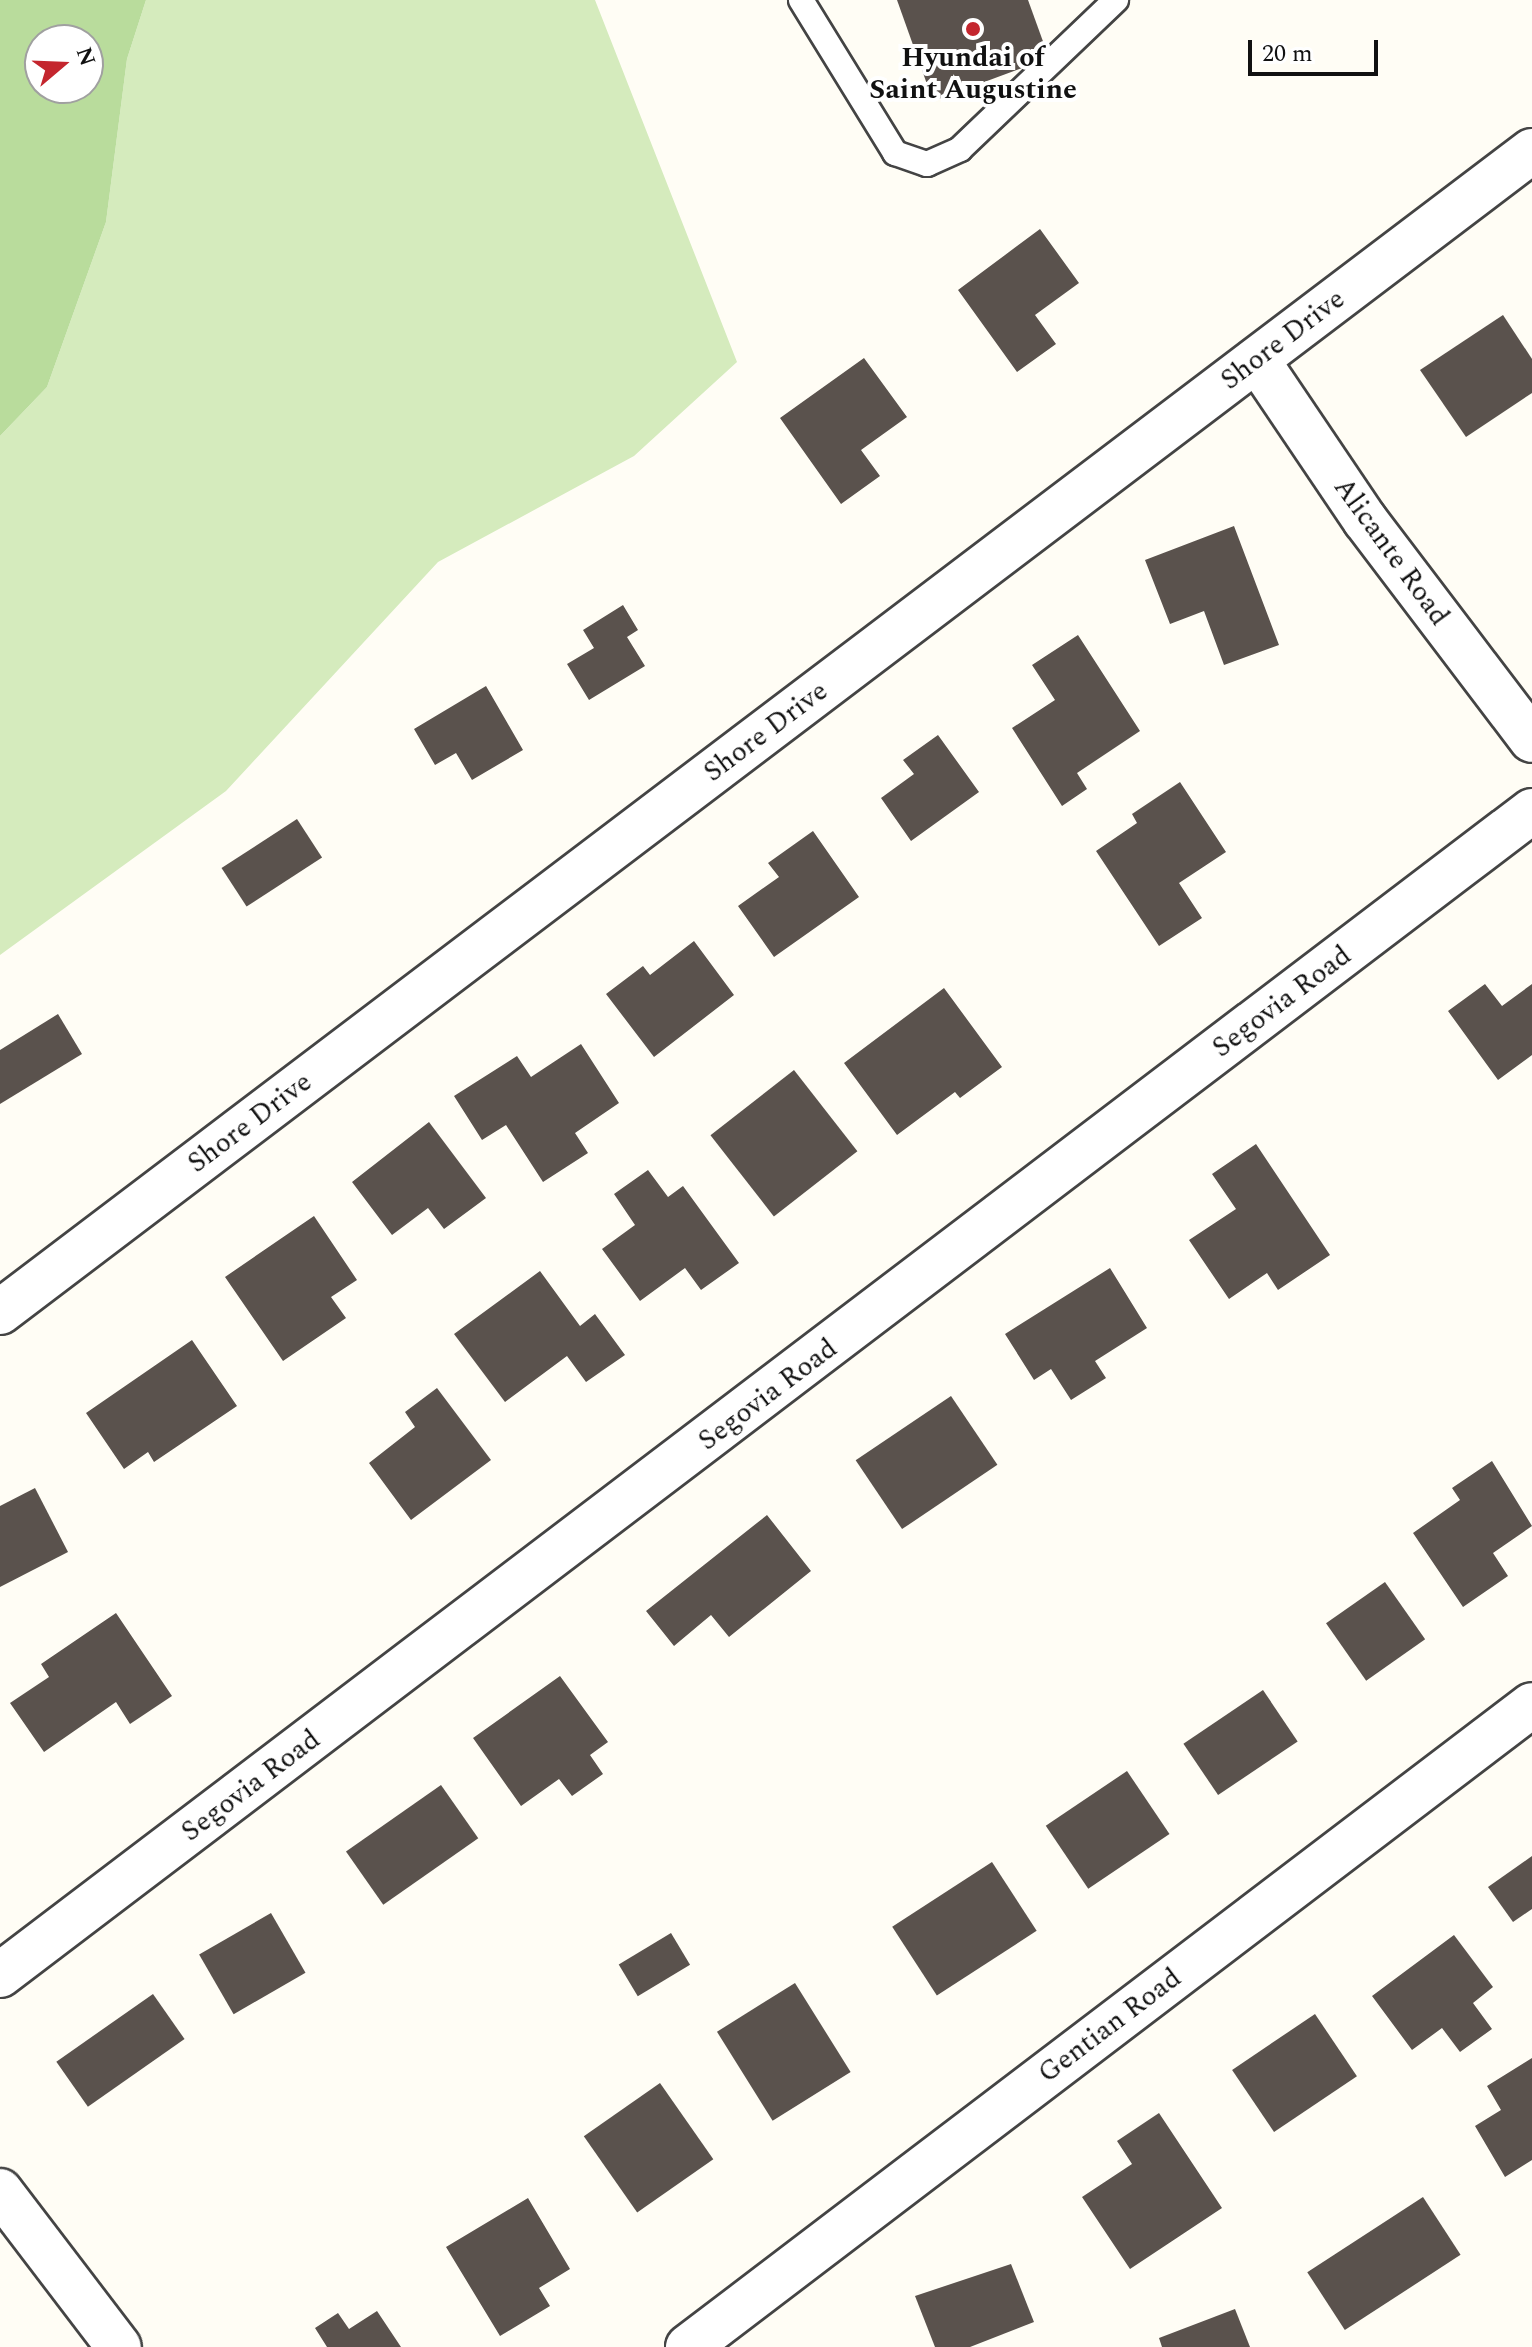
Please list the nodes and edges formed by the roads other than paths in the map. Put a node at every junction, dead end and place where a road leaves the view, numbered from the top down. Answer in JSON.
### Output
{"nodes":[{"id":1,"x":801,"y":0,"type":"edge"},
{"id":2,"x":1116,"y":0,"type":"edge"},
{"id":3,"x":1532,"y":151,"type":"edge"},
{"id":4,"x":1257,"y":360,"type":"junction"},
{"id":5,"x":1532,"y":740,"type":"edge"},
{"id":6,"x":1532,"y":811,"type":"edge"},
{"id":7,"x":0,"y":1312,"type":"edge"},
{"id":8,"x":1532,"y":1705,"type":"edge"},
{"id":9,"x":0,"y":1975,"type":"edge"},
{"id":10,"x":0,"y":2191,"type":"edge"},
{"id":11,"x":119,"y":2347,"type":"edge"},
{"id":12,"x":688,"y":2347,"type":"edge"}],
"edges":[{"from":1,"to":2,"type":"lane"},
{"from":3,"to":4,"type":"street","name":"Shore Drive"},
{"from":4,"to":5,"type":"street","name":"Alicante Road"},
{"from":4,"to":7,"type":"street","name":"Shore Drive"},
{"from":6,"to":9,"type":"street","name":"Segovia Road"},
{"from":8,"to":12,"type":"street","name":"Gentian Road"},
{"from":10,"to":11,"type":"street"}]}
